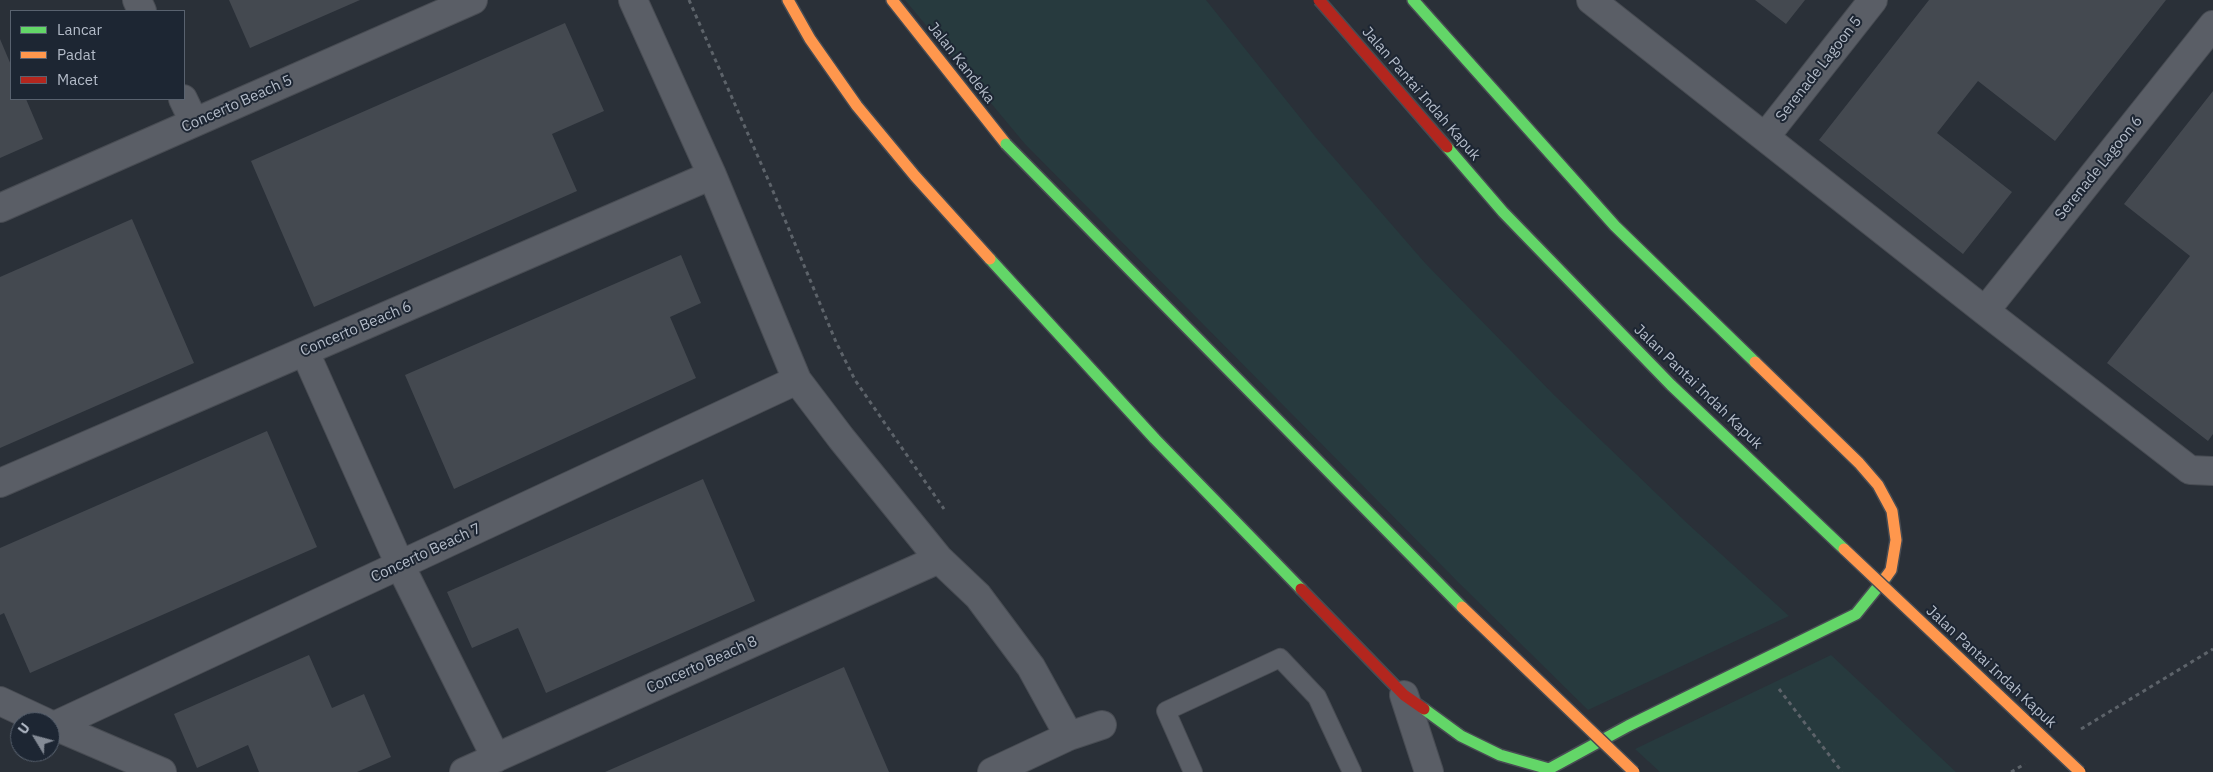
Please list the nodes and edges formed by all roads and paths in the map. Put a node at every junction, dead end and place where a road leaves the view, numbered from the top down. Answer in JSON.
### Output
{"nodes":[{"id":1,"x":473,"y":0,"type":"edge"},
{"id":2,"x":633,"y":0,"type":"edge"},
{"id":3,"x":689,"y":0,"type":"edge"},
{"id":4,"x":788,"y":0,"type":"edge"},
{"id":5,"x":892,"y":0,"type":"edge"},
{"id":6,"x":1319,"y":0,"type":"edge"},
{"id":7,"x":1413,"y":0,"type":"edge"},
{"id":8,"x":1591,"y":0,"type":"edge"},
{"id":9,"x":1873,"y":0,"type":"edge"},
{"id":10,"x":2213,"y":25,"type":"edge"},
{"id":11,"x":188,"y":111,"type":"edge"},
{"id":12,"x":1765,"y":137,"type":"junction"},
{"id":13,"x":712,"y":175,"type":"junction"},
{"id":14,"x":0,"y":208,"type":"edge"},
{"id":15,"x":1985,"y":311,"type":"junction"},
{"id":16,"x":305,"y":352,"type":"junction"},
{"id":17,"x":797,"y":380,"type":"junction"},
{"id":18,"x":2213,"y":471,"type":"edge"},
{"id":19,"x":0,"y":483,"type":"edge"},
{"id":20,"x":946,"y":512,"type":"dead end"},
{"id":21,"x":939,"y":559,"type":"junction"},
{"id":22,"x":400,"y":565,"type":"junction"},
{"id":23,"x":2213,"y":649,"type":"edge"},
{"id":24,"x":1759,"y":662,"type":"junction"},
{"id":25,"x":1404,"y":695,"type":"junction"},
{"id":26,"x":0,"y":701,"type":"edge"},
{"id":27,"x":24,"y":712,"type":"edge"},
{"id":28,"x":60,"y":719,"type":"edge"},
{"id":29,"x":1102,"y":725,"type":"dead end"},
{"id":30,"x":60,"y":728,"type":"edge"},
{"id":31,"x":2078,"y":731,"type":"dead end"},
{"id":32,"x":1069,"y":736,"type":"junction"},
{"id":33,"x":496,"y":758,"type":"junction"},
{"id":34,"x":2028,"y":762,"type":"dead end"},
{"id":35,"x":1548,"y":770,"type":"edge"},
{"id":36,"x":162,"y":772,"type":"edge"},
{"id":37,"x":464,"y":772,"type":"edge"},
{"id":38,"x":992,"y":772,"type":"edge"},
{"id":39,"x":1193,"y":772,"type":"edge"},
{"id":40,"x":1352,"y":772,"type":"edge"},
{"id":41,"x":1429,"y":772,"type":"edge"},
{"id":42,"x":1634,"y":772,"type":"edge"},
{"id":43,"x":1842,"y":772,"type":"edge"},
{"id":44,"x":2011,"y":772,"type":"edge"},
{"id":45,"x":2080,"y":772,"type":"edge"}],
"edges":[{"from":1,"to":11,"type":"street","name":"Concerto Beach 5"},
{"from":2,"to":13,"type":"street"},
{"from":3,"to":20,"type":"path"},
{"from":4,"to":25,"type":"main road"},
{"from":5,"to":42,"type":"main road","name":"Jalan Kandeka","bridge":true},
{"from":6,"to":45,"type":"main road","name":"Jalan Pantai Indah Kapuk","bridge":true},
{"from":7,"to":24,"type":"main road"},
{"from":8,"to":12,"type":"street"},
{"from":9,"to":12,"type":"street","name":"Serenade Lagoon 5"},
{"from":10,"to":15,"type":"street","name":"Serenade Lagoon 6"},
{"from":11,"to":14,"type":"street","name":"Concerto Beach 5"},
{"from":12,"to":15,"type":"street"},
{"from":13,"to":16,"type":"street","name":"Concerto Beach 6"},
{"from":13,"to":17,"type":"street"},
{"from":15,"to":18,"type":"street"},
{"from":16,"to":19,"type":"street","name":"Concerto Beach 6"},
{"from":16,"to":22,"type":"street"},
{"from":17,"to":21,"type":"street"},
{"from":17,"to":22,"type":"street","name":"Concerto Beach 7"},
{"from":21,"to":32,"type":"street"},
{"from":21,"to":33,"type":"street","name":"Concerto Beach 8"},
{"from":22,"to":28,"type":"street","name":"Concerto Beach 7"},
{"from":22,"to":33,"type":"street"},
{"from":23,"to":31,"type":"path"},
{"from":24,"to":35,"type":"main road"},
{"from":24,"to":43,"type":"path"},
{"from":25,"to":35,"type":"main road"},
{"from":25,"to":41,"type":"street"},
{"from":26,"to":27,"type":"street"},
{"from":29,"to":32,"type":"street"},
{"from":30,"to":36,"type":"street"},
{"from":32,"to":38,"type":"street"},
{"from":33,"to":37,"type":"street","name":"Concerto Beach 8"},
{"from":34,"to":44,"type":"path"},
{"from":39,"to":40,"type":"lane"}]}
